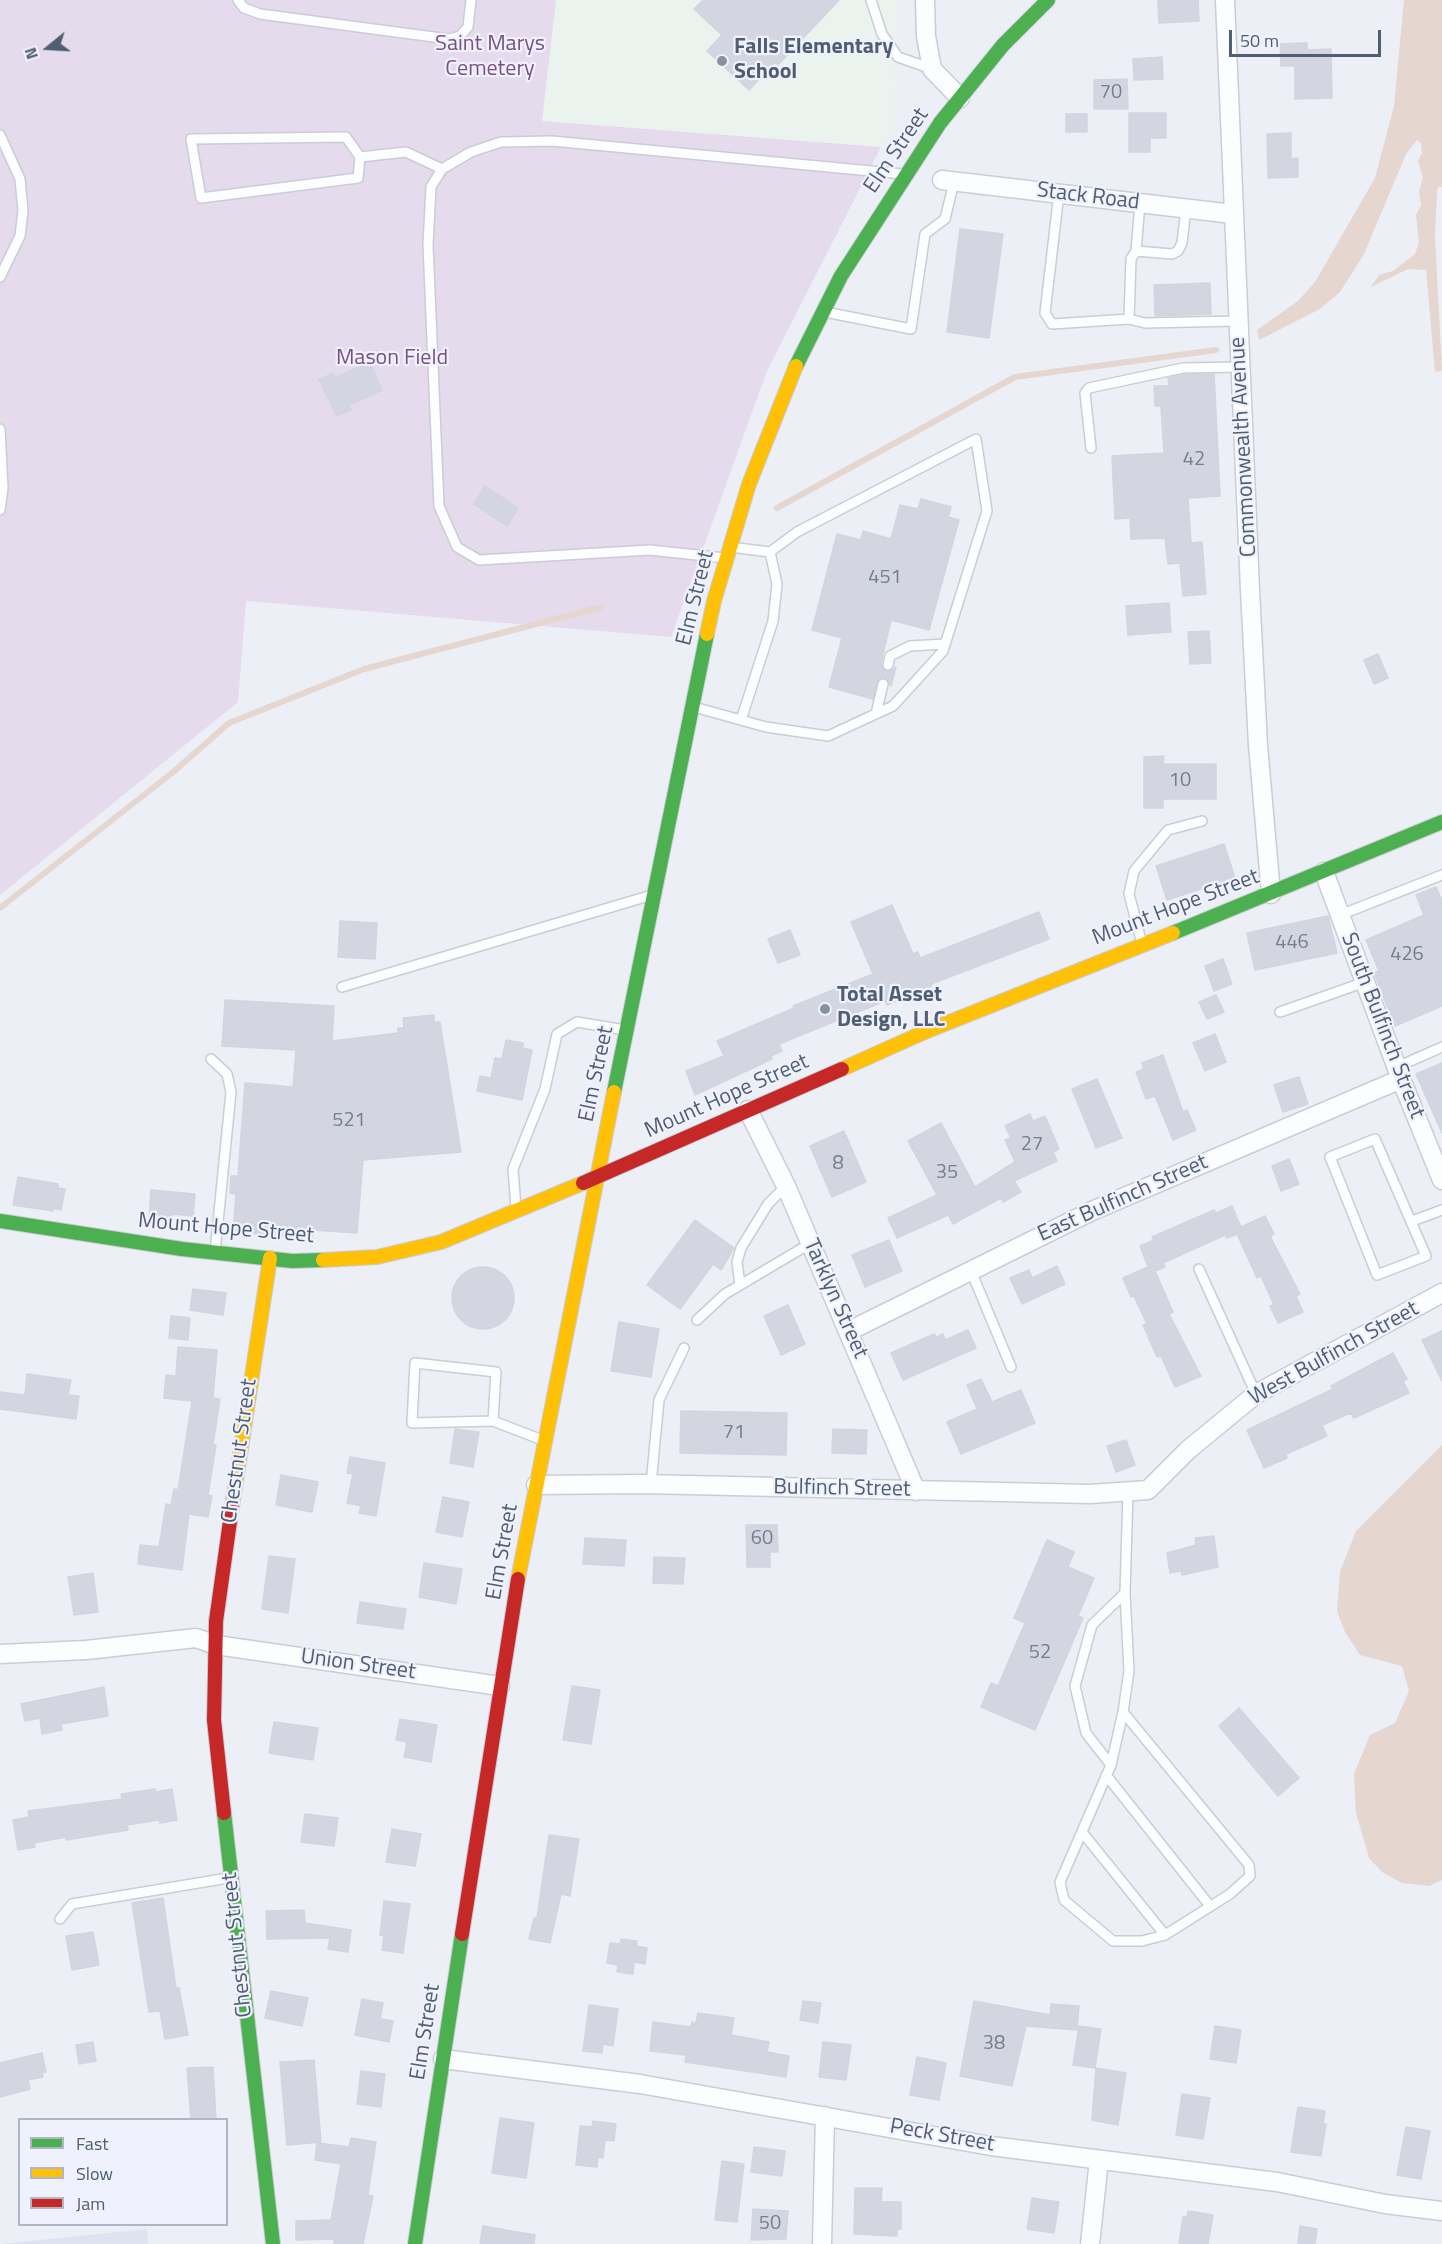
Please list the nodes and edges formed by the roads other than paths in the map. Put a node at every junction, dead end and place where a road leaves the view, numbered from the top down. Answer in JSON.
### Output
{"nodes":[{"id":1,"x":238,"y":0,"type":"edge"},
{"id":2,"x":471,"y":0,"type":"edge"},
{"id":3,"x":872,"y":0,"type":"edge"},
{"id":4,"x":925,"y":0,"type":"edge"},
{"id":5,"x":1048,"y":0,"type":"edge"},
{"id":6,"x":1225,"y":0,"type":"edge"},
{"id":7,"x":932,"y":69,"type":"junction"},
{"id":8,"x":960,"y":98,"type":"junction"},
{"id":9,"x":0,"y":135,"type":"edge"},
{"id":10,"x":360,"y":157,"type":"junction"},
{"id":11,"x":442,"y":169,"type":"junction"},
{"id":12,"x":905,"y":174,"type":"junction"},
{"id":13,"x":948,"y":181,"type":"joint"},
{"id":14,"x":1059,"y":193,"type":"junction"},
{"id":15,"x":1140,"y":203,"type":"junction"},
{"id":16,"x":1186,"y":208,"type":"junction"},
{"id":17,"x":1233,"y":214,"type":"junction"},
{"id":18,"x":1136,"y":251,"type":"junction"},
{"id":19,"x":0,"y":277,"type":"edge"},
{"id":20,"x":823,"y":312,"type":"junction"},
{"id":21,"x":1129,"y":319,"type":"junction"},
{"id":22,"x":1238,"y":321,"type":"junction"},
{"id":23,"x":1240,"y":367,"type":"junction"},
{"id":24,"x":0,"y":429,"type":"edge"},
{"id":25,"x":1091,"y":448,"type":"dead end"},
{"id":26,"x":0,"y":510,"type":"edge"},
{"id":27,"x":728,"y":552,"type":"junction"},
{"id":28,"x":770,"y":552,"type":"junction"},
{"id":29,"x":945,"y":644,"type":"junction"},
{"id":30,"x":888,"y":665,"type":"dead end"},
{"id":31,"x":883,"y":684,"type":"dead end"},
{"id":32,"x":692,"y":706,"type":"junction"},
{"id":33,"x":876,"y":714,"type":"junction"},
{"id":34,"x":741,"y":720,"type":"junction"},
{"id":35,"x":1202,"y":821,"type":"dead end"},
{"id":36,"x":1442,"y":822,"type":"edge"},
{"id":37,"x":1324,"y":872,"type":"junction"},
{"id":38,"x":1442,"y":875,"type":"edge"},
{"id":39,"x":655,"y":894,"type":"junction"},
{"id":40,"x":1271,"y":894,"type":"junction"},
{"id":41,"x":1340,"y":915,"type":"junction"},
{"id":42,"x":1142,"y":944,"type":"junction"},
{"id":43,"x":1365,"y":982,"type":"junction"},
{"id":44,"x":342,"y":987,"type":"dead end"},
{"id":45,"x":1280,"y":1012,"type":"dead end"},
{"id":46,"x":627,"y":1031,"type":"junction"},
{"id":47,"x":1442,"y":1047,"type":"edge"},
{"id":48,"x":211,"y":1059,"type":"dead end"},
{"id":49,"x":1399,"y":1073,"type":"junction"},
{"id":50,"x":748,"y":1110,"type":"junction"},
{"id":51,"x":597,"y":1176,"type":"junction"},
{"id":52,"x":1442,"y":1180,"type":"edge"},
{"id":53,"x":786,"y":1186,"type":"junction"},
{"id":54,"x":516,"y":1210,"type":"junction"},
{"id":55,"x":1442,"y":1210,"type":"edge"},
{"id":56,"x":0,"y":1221,"type":"edge"},
{"id":57,"x":1412,"y":1221,"type":"junction"},
{"id":58,"x":811,"y":1243,"type":"junction"},
{"id":59,"x":215,"y":1252,"type":"junction"},
{"id":60,"x":270,"y":1258,"type":"junction"},
{"id":61,"x":1199,"y":1269,"type":"dead end"},
{"id":62,"x":971,"y":1271,"type":"junction"},
{"id":63,"x":740,"y":1285,"type":"junction"},
{"id":64,"x":1442,"y":1293,"type":"edge"},
{"id":65,"x":697,"y":1320,"type":"dead end"},
{"id":66,"x":849,"y":1330,"type":"junction"},
{"id":67,"x":684,"y":1348,"type":"dead end"},
{"id":68,"x":1011,"y":1367,"type":"dead end"},
{"id":69,"x":1256,"y":1394,"type":"junction"},
{"id":70,"x":493,"y":1421,"type":"junction"},
{"id":71,"x":545,"y":1442,"type":"junction"},
{"id":72,"x":651,"y":1484,"type":"junction"},
{"id":73,"x":536,"y":1485,"type":"junction"},
{"id":74,"x":1148,"y":1490,"type":"joint"},
{"id":75,"x":916,"y":1491,"type":"junction"},
{"id":76,"x":1128,"y":1493,"type":"junction"},
{"id":77,"x":1125,"y":1593,"type":"junction"},
{"id":78,"x":216,"y":1645,"type":"junction"},
{"id":79,"x":0,"y":1654,"type":"edge"},
{"id":80,"x":500,"y":1686,"type":"junction"},
{"id":81,"x":1123,"y":1712,"type":"junction"},
{"id":82,"x":1111,"y":1765,"type":"junction"},
{"id":83,"x":1106,"y":1775,"type":"junction"},
{"id":84,"x":1082,"y":1832,"type":"junction"},
{"id":85,"x":231,"y":1878,"type":"junction"},
{"id":86,"x":1210,"y":1906,"type":"junction"},
{"id":87,"x":60,"y":1919,"type":"dead end"},
{"id":88,"x":1165,"y":1935,"type":"junction"},
{"id":89,"x":443,"y":2059,"type":"junction"},
{"id":90,"x":825,"y":2116,"type":"junction"},
{"id":91,"x":1099,"y":2160,"type":"junction"},
{"id":92,"x":1442,"y":2211,"type":"edge"},
{"id":93,"x":273,"y":2244,"type":"edge"},
{"id":94,"x":415,"y":2244,"type":"edge"},
{"id":95,"x":822,"y":2244,"type":"edge"},
{"id":96,"x":1090,"y":2244,"type":"edge"}],
"edges":[{"from":1,"to":2,"type":"lane"},
{"from":3,"to":7,"type":"lane"},
{"from":4,"to":7,"type":"street"},
{"from":5,"to":8,"type":"street","name":"Elm Street"},
{"from":6,"to":17,"type":"street","name":"Commonwealth Avenue"},
{"from":7,"to":8,"type":"street"},
{"from":8,"to":12,"type":"street","name":"Elm Street"},
{"from":9,"to":19,"type":"lane"},
{"from":10,"to":10,"type":"lane"},
{"from":10,"to":11,"type":"lane"},
{"from":11,"to":12,"type":"lane"},
{"from":11,"to":27,"type":"lane"},
{"from":12,"to":20,"type":"street","name":"Elm Street"},
{"from":13,"to":14,"type":"street","name":"Stack Road"},
{"from":13,"to":20,"type":"lane"},
{"from":14,"to":15,"type":"street","name":"Stack Road"},
{"from":14,"to":21,"type":"lane"},
{"from":15,"to":16,"type":"street","name":"Stack Road"},
{"from":15,"to":18,"type":"lane"},
{"from":16,"to":17,"type":"street","name":"Stack Road"},
{"from":16,"to":18,"type":"lane"},
{"from":17,"to":22,"type":"street","name":"Commonwealth Avenue"},
{"from":18,"to":21,"type":"lane"},
{"from":20,"to":27,"type":"street","name":"Elm Street"},
{"from":21,"to":22,"type":"lane"},
{"from":22,"to":23,"type":"street","name":"Commonwealth Avenue"},
{"from":23,"to":25,"type":"lane"},
{"from":23,"to":40,"type":"street","name":"Commonwealth Avenue"},
{"from":24,"to":26,"type":"lane"},
{"from":27,"to":28,"type":"lane"},
{"from":27,"to":32,"type":"street","name":"Elm Street"},
{"from":28,"to":29,"type":"lane"},
{"from":28,"to":34,"type":"lane"},
{"from":29,"to":30,"type":"lane"},
{"from":29,"to":33,"type":"lane"},
{"from":31,"to":33,"type":"lane"},
{"from":32,"to":34,"type":"lane"},
{"from":32,"to":39,"type":"street","name":"Elm Street"},
{"from":33,"to":34,"type":"lane"},
{"from":35,"to":42,"type":"lane"},
{"from":36,"to":37,"type":"street","name":"Mount Hope Street"},
{"from":37,"to":40,"type":"street","name":"Mount Hope Street"},
{"from":37,"to":41,"type":"street","name":"South Bulfinch Street"},
{"from":38,"to":41,"type":"lane"},
{"from":39,"to":44,"type":"lane"},
{"from":39,"to":46,"type":"street","name":"Elm Street"},
{"from":40,"to":42,"type":"street","name":"Mount Hope Street"},
{"from":41,"to":43,"type":"street","name":"South Bulfinch Street"},
{"from":42,"to":50,"type":"street","name":"Mount Hope Street"},
{"from":43,"to":45,"type":"lane"},
{"from":43,"to":49,"type":"street","name":"South Bulfinch Street"},
{"from":46,"to":51,"type":"street","name":"Elm Street"},
{"from":46,"to":54,"type":"lane"},
{"from":47,"to":49,"type":"lane"},
{"from":48,"to":59,"type":"lane"},
{"from":49,"to":52,"type":"street","name":"South Bulfinch Street"},
{"from":49,"to":62,"type":"street","name":"East Bulfinch Street"},
{"from":50,"to":51,"type":"street","name":"Mount Hope Street"},
{"from":50,"to":53,"type":"street","name":"Tarklyn Street"},
{"from":51,"to":54,"type":"street","name":"Mount Hope Street"},
{"from":51,"to":71,"type":"street","name":"Elm Street"},
{"from":53,"to":58,"type":"street","name":"Tarklyn Street"},
{"from":53,"to":63,"type":"lane"},
{"from":54,"to":60,"type":"street","name":"Mount Hope Street"},
{"from":55,"to":57,"type":"lane"},
{"from":56,"to":59,"type":"street","name":"Mount Hope Street"},
{"from":57,"to":57,"type":"lane"},
{"from":58,"to":63,"type":"lane"},
{"from":58,"to":66,"type":"street","name":"Tarklyn Street"},
{"from":59,"to":60,"type":"street","name":"Mount Hope Street"},
{"from":60,"to":78,"type":"street","name":"Chestnut Street"},
{"from":61,"to":69,"type":"lane"},
{"from":62,"to":66,"type":"street","name":"East Bulfinch Street"},
{"from":62,"to":68,"type":"lane"},
{"from":63,"to":65,"type":"lane"},
{"from":64,"to":69,"type":"street","name":"West Bulfinch Street"},
{"from":66,"to":75,"type":"street","name":"Tarklyn Street"},
{"from":67,"to":72,"type":"lane"},
{"from":69,"to":74,"type":"street","name":"West Bulfinch Street"},
{"from":70,"to":70,"type":"lane"},
{"from":70,"to":71,"type":"lane"},
{"from":71,"to":73,"type":"street","name":"Elm Street"},
{"from":72,"to":73,"type":"street","name":"Bulfinch Street"},
{"from":72,"to":75,"type":"street","name":"Bulfinch Street"},
{"from":73,"to":80,"type":"street","name":"Elm Street"},
{"from":74,"to":76,"type":"street","name":"Bulfinch Street"},
{"from":75,"to":76,"type":"street","name":"Bulfinch Street"},
{"from":76,"to":77,"type":"lane"},
{"from":77,"to":81,"type":"lane"},
{"from":77,"to":82,"type":"lane"},
{"from":78,"to":79,"type":"street"},
{"from":78,"to":80,"type":"street","name":"Union Street"},
{"from":78,"to":85,"type":"street","name":"Chestnut Street"},
{"from":80,"to":89,"type":"street","name":"Elm Street"},
{"from":81,"to":82,"type":"lane"},
{"from":81,"to":86,"type":"lane"},
{"from":82,"to":83,"type":"lane"},
{"from":83,"to":84,"type":"lane"},
{"from":83,"to":86,"type":"lane"},
{"from":84,"to":88,"type":"lane"},
{"from":84,"to":88,"type":"lane"},
{"from":85,"to":87,"type":"lane"},
{"from":85,"to":93,"type":"street","name":"Chestnut Street"},
{"from":86,"to":88,"type":"lane"},
{"from":89,"to":90,"type":"street","name":"Peck Street"},
{"from":89,"to":94,"type":"street","name":"Elm Street"},
{"from":90,"to":91,"type":"street","name":"Peck Street"},
{"from":90,"to":95,"type":"street"},
{"from":91,"to":92,"type":"street","name":"Peck Street"},
{"from":91,"to":96,"type":"street"}]}
